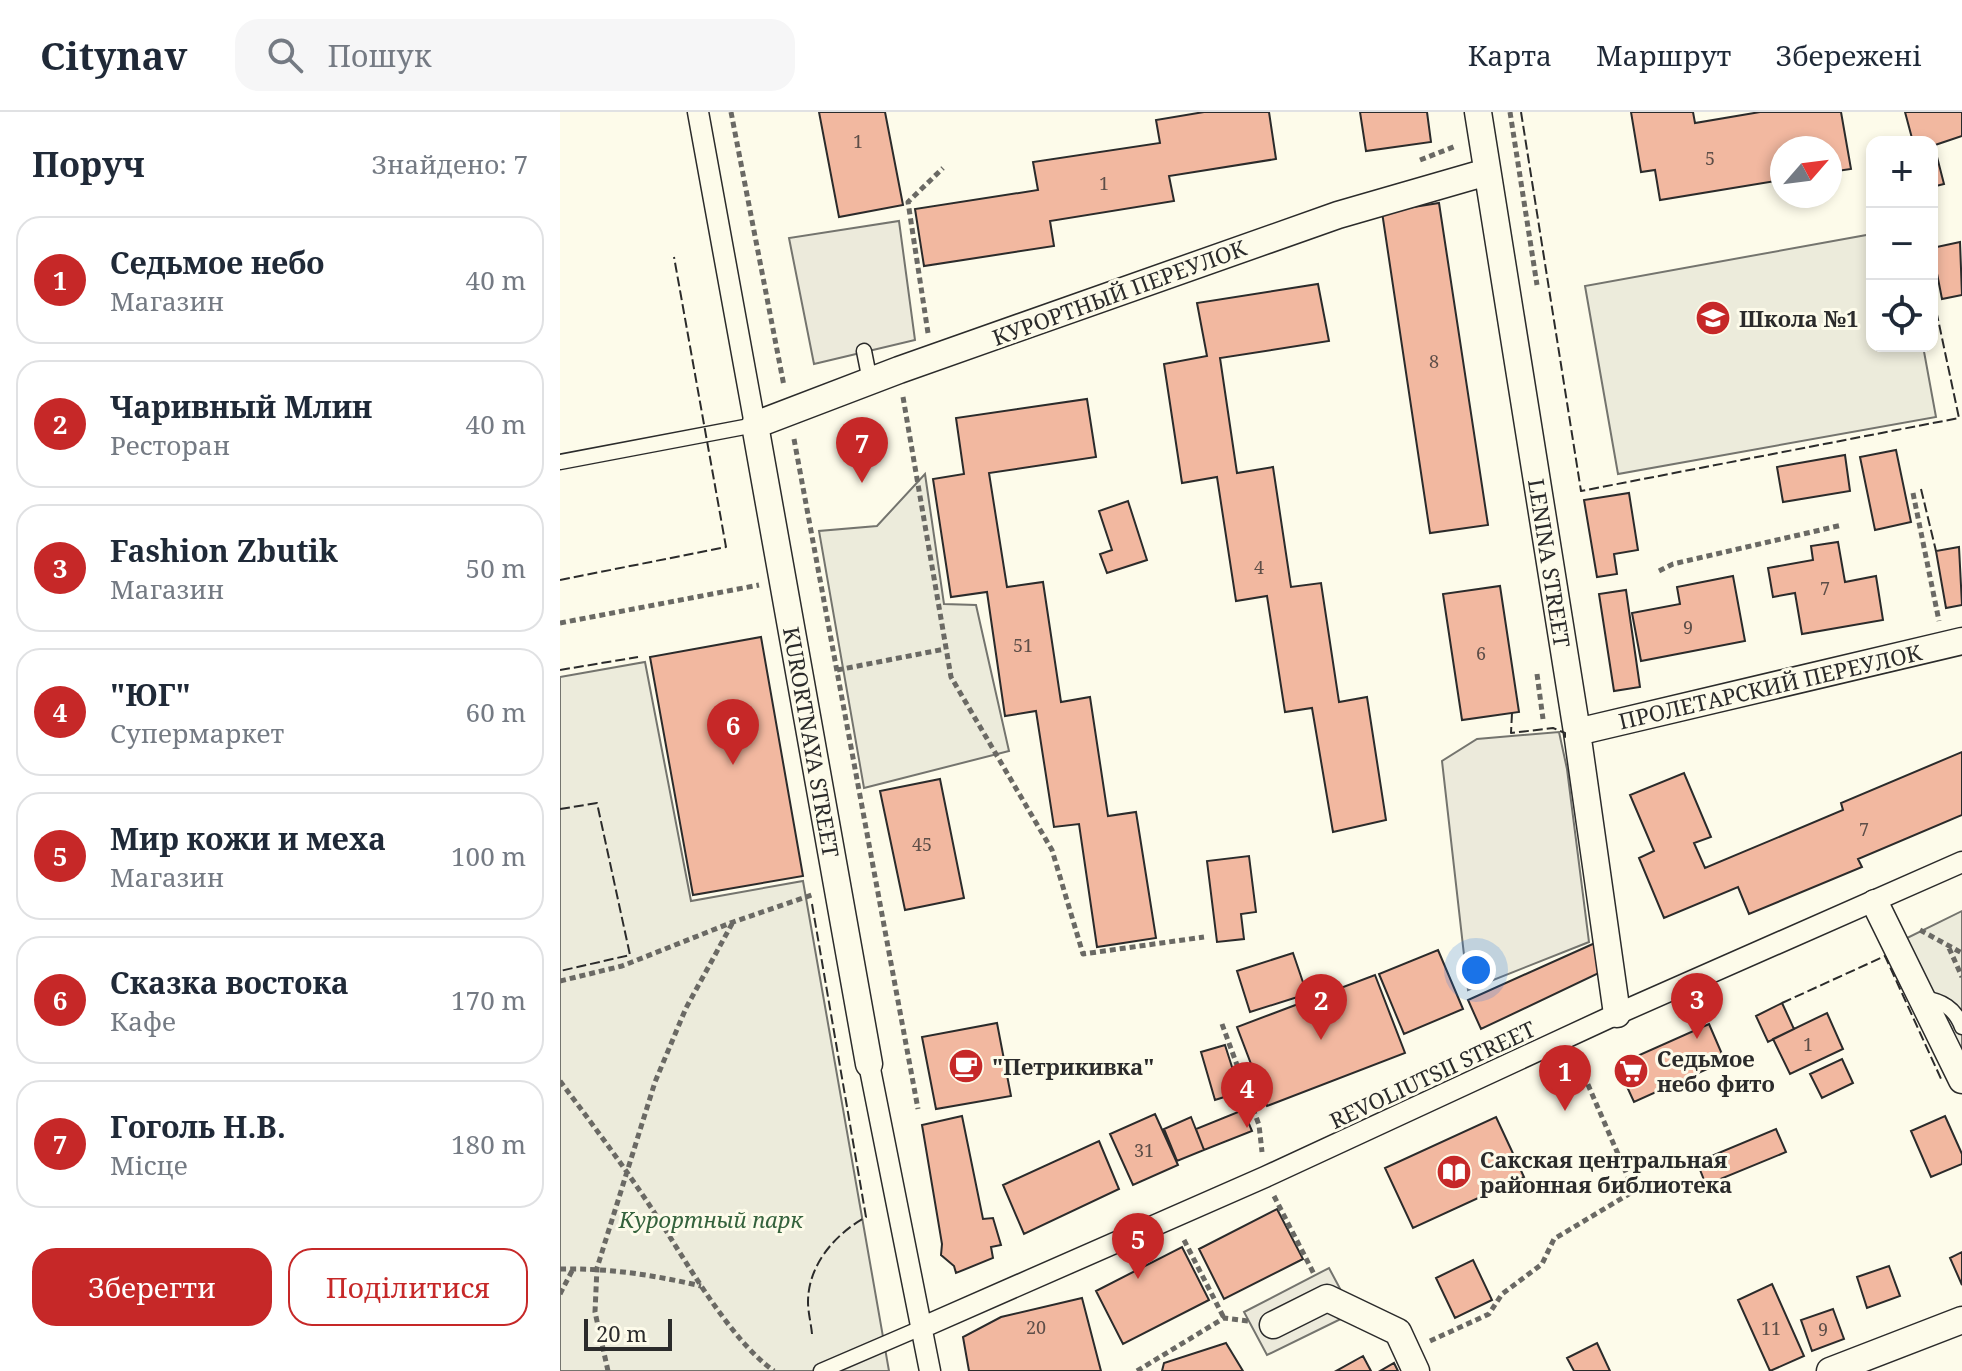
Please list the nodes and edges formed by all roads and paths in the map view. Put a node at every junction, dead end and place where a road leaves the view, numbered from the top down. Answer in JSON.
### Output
{"nodes":[{"id":1,"x":698,"y":112,"type":"edge"},
{"id":2,"x":731,"y":112,"type":"edge"},
{"id":3,"x":1478,"y":112,"type":"edge"},
{"id":4,"x":1465,"y":142,"type":"dead end"},
{"id":5,"x":1407,"y":165,"type":"dead end"},
{"id":6,"x":943,"y":168,"type":"dead end"},
{"id":7,"x":1487,"y":172,"type":"junction"},
{"id":8,"x":929,"y":337,"type":"dead end"},
{"id":9,"x":864,"y":351,"type":"dead end"},
{"id":10,"x":899,"y":370,"type":"junction"},
{"id":11,"x":870,"y":381,"type":"junction"},
{"id":12,"x":789,"y":412,"type":"junction"},
{"id":13,"x":755,"y":425,"type":"junction"},
{"id":14,"x":560,"y":462,"type":"edge"},
{"id":15,"x":1913,"y":493,"type":"dead end"},
{"id":16,"x":1842,"y":525,"type":"dead end"},
{"id":17,"x":1659,"y":571,"type":"dead end"},
{"id":18,"x":783,"y":581,"type":"junction"},
{"id":19,"x":560,"y":623,"type":"edge"},
{"id":20,"x":1953,"y":643,"type":"edge"},
{"id":21,"x":945,"y":649,"type":"junction"},
{"id":22,"x":837,"y":670,"type":"junction"},
{"id":23,"x":1577,"y":732,"type":"junction"},
{"id":24,"x":1962,"y":862,"type":"edge"},
{"id":25,"x":838,"y":886,"type":"junction"},
{"id":26,"x":1875,"y":903,"type":"junction"},
{"id":27,"x":733,"y":922,"type":"junction"},
{"id":28,"x":1204,"y":937,"type":"dead end"},
{"id":29,"x":1949,"y":947,"type":"dead end"},
{"id":30,"x":1962,"y":977,"type":"edge"},
{"id":31,"x":560,"y":981,"type":"edge"},
{"id":32,"x":1923,"y":998,"type":"junction"},
{"id":33,"x":1617,"y":1014,"type":"junction"},
{"id":34,"x":1962,"y":1027,"type":"edge"},
{"id":35,"x":1568,"y":1038,"type":"junction"},
{"id":36,"x":869,"y":1064,"type":"joint"},
{"id":37,"x":1959,"y":1064,"type":"edge"},
{"id":38,"x":560,"y":1081,"type":"edge"},
{"id":39,"x":918,"y":1109,"type":"dead end"},
{"id":40,"x":627,"y":1170,"type":"junction"},
{"id":41,"x":1173,"y":1217,"type":"junction"},
{"id":42,"x":597,"y":1268,"type":"junction"},
{"id":43,"x":560,"y":1269,"type":"edge"},
{"id":44,"x":573,"y":1269,"type":"junction"},
{"id":45,"x":703,"y":1287,"type":"junction"},
{"id":46,"x":560,"y":1294,"type":"edge"},
{"id":47,"x":1962,"y":1320,"type":"edge"},
{"id":48,"x":1273,"y":1325,"type":"dead end"},
{"id":49,"x":921,"y":1328,"type":"junction"},
{"id":50,"x":1412,"y":1362,"type":"edge"},
{"id":51,"x":608,"y":1371,"type":"edge"},
{"id":52,"x":774,"y":1371,"type":"edge"},
{"id":53,"x":821,"y":1371,"type":"edge"},
{"id":54,"x":930,"y":1371,"type":"edge"},
{"id":55,"x":1137,"y":1371,"type":"edge"},
{"id":56,"x":1830,"y":1371,"type":"edge"}],
"edges":[{"from":1,"to":13,"type":"street","name":"KURORTNAYA STREET"},
{"from":2,"to":12,"type":"path"},
{"from":3,"to":7,"type":"street","name":"LENINA STREET"},
{"from":4,"to":5,"type":"path"},
{"from":6,"to":8,"type":"path"},
{"from":7,"to":10,"type":"street","name":"КУРОРТНЫЙ ПЕРЕУЛОК"},
{"from":7,"to":23,"type":"street","name":"LENINA STREET"},
{"from":9,"to":11,"type":"lane"},
{"from":10,"to":11,"type":"street","name":"КУРОРТНЫЙ ПЕРЕУЛОК"},
{"from":10,"to":21,"type":"path"},
{"from":11,"to":12,"type":"street","name":"КУРОРТНЫЙ ПЕРЕУЛОК"},
{"from":12,"to":13,"type":"street","name":"КУРОРТНЫЙ ПЕРЕУЛОК"},
{"from":12,"to":22,"type":"path"},
{"from":13,"to":14,"type":"lane"},
{"from":13,"to":18,"type":"street","name":"KURORTNAYA STREET"},
{"from":15,"to":20,"type":"path"},
{"from":16,"to":17,"type":"path"},
{"from":18,"to":19,"type":"path"},
{"from":18,"to":25,"type":"street","name":"KURORTNAYA STREET"},
{"from":20,"to":23,"type":"street","name":"ПРОЛЕТАРСКИЙ ПЕРЕУЛОК"},
{"from":21,"to":22,"type":"path"},
{"from":21,"to":28,"type":"path"},
{"from":22,"to":39,"type":"path"},
{"from":23,"to":33,"type":"street","name":"LENINA STREET"},
{"from":24,"to":26,"type":"street","name":"REVOLIUTSII STREET"},
{"from":25,"to":27,"type":"path"},
{"from":25,"to":36,"type":"street","name":"KURORTNAYA STREET"},
{"from":26,"to":32,"type":"street"},
{"from":26,"to":33,"type":"street","name":"REVOLIUTSII STREET"},
{"from":27,"to":31,"type":"path"},
{"from":27,"to":40,"type":"path"},
{"from":29,"to":30,"type":"path"},
{"from":32,"to":34,"type":"lane"},
{"from":32,"to":37,"type":"street"},
{"from":33,"to":35,"type":"street","name":"REVOLIUTSII STREET"},
{"from":35,"to":41,"type":"street","name":"REVOLIUTSII STREET"},
{"from":35,"to":50,"type":"path"},
{"from":36,"to":49,"type":"street","name":"KURORTNAYA STREET"},
{"from":38,"to":40,"type":"path"},
{"from":40,"to":42,"type":"path"},
{"from":40,"to":45,"type":"path"},
{"from":41,"to":49,"type":"street","name":"REVOLIUTSII STREET"},
{"from":41,"to":55,"type":"path"},
{"from":42,"to":44,"type":"path"},
{"from":42,"to":45,"type":"path"},
{"from":42,"to":51,"type":"path"},
{"from":43,"to":44,"type":"path"},
{"from":44,"to":46,"type":"path"},
{"from":45,"to":52,"type":"path"},
{"from":47,"to":56,"type":"street"},
{"from":48,"to":50,"type":"street"},
{"from":49,"to":53,"type":"lane"},
{"from":49,"to":54,"type":"street","name":"KURORTNAYA STREET"}]}
